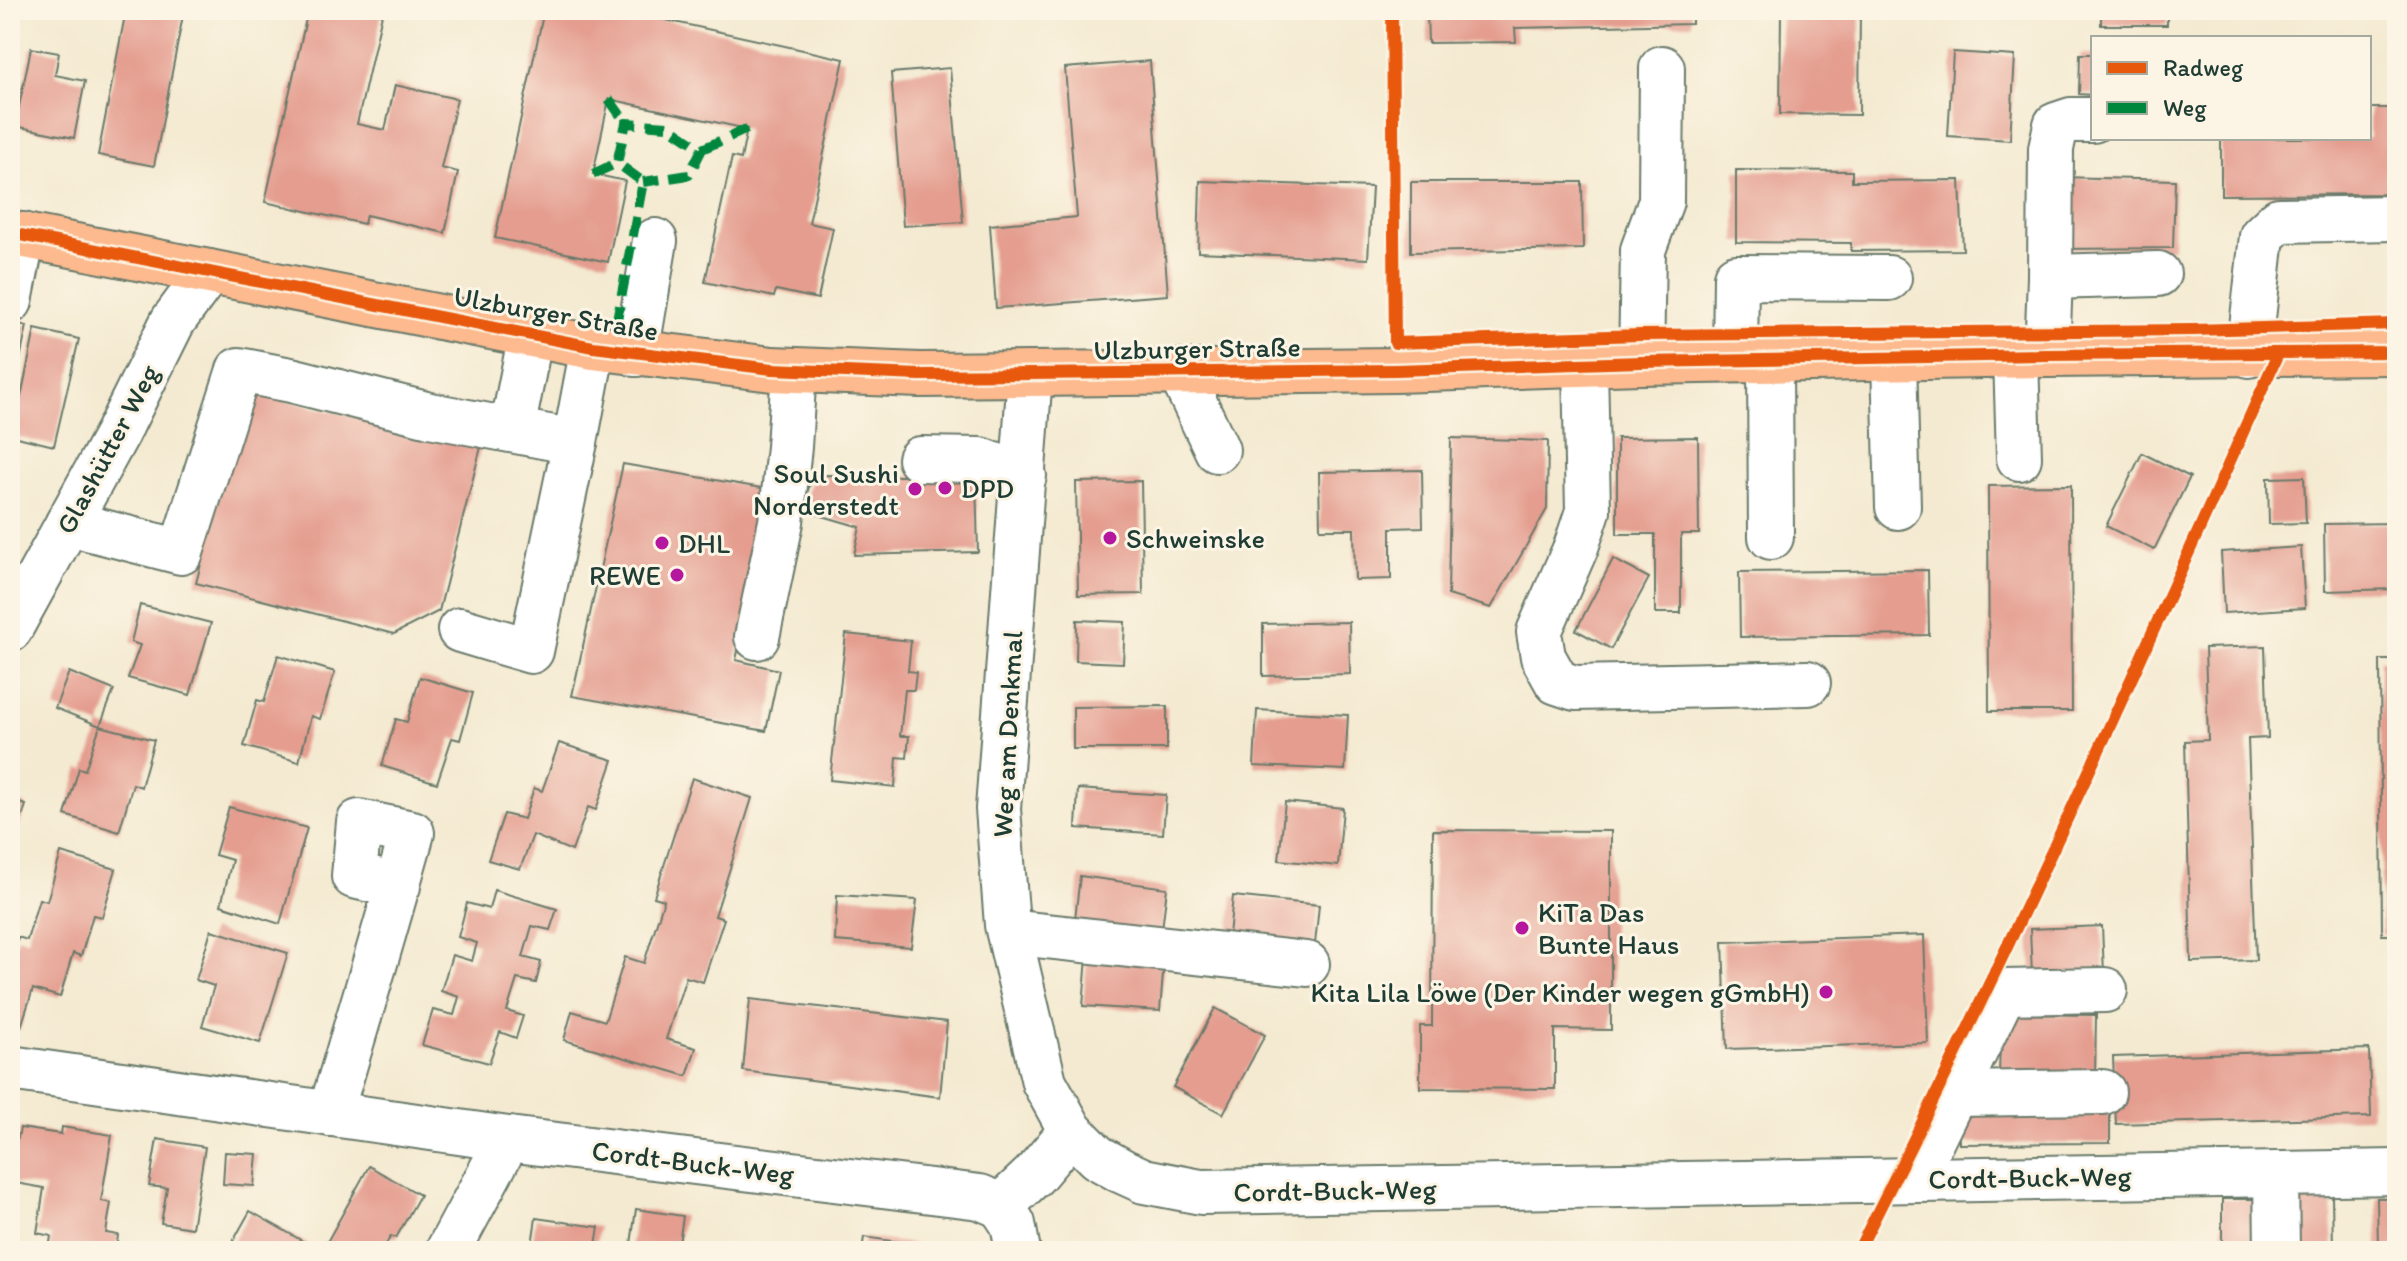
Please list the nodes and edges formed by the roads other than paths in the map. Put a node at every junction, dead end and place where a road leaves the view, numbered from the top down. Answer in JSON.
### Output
{"nodes":[{"id":1,"x":1662,"y":68,"type":"dead end"},
{"id":2,"x":2091,"y":120,"type":"edge"},
{"id":3,"x":2397,"y":218,"type":"edge"},
{"id":4,"x":16,"y":234,"type":"edge"},
{"id":5,"x":655,"y":241,"type":"dead end"},
{"id":6,"x":209,"y":272,"type":"junction"},
{"id":7,"x":2158,"y":274,"type":"dead end"},
{"id":8,"x":2050,"y":277,"type":"junction"},
{"id":9,"x":1889,"y":278,"type":"dead end"},
{"id":10,"x":10,"y":301,"type":"edge"},
{"id":11,"x":531,"y":334,"type":"junction"},
{"id":12,"x":593,"y":347,"type":"junction"},
{"id":13,"x":2397,"y":352,"type":"edge"},
{"id":14,"x":636,"y":354,"type":"junction"},
{"id":15,"x":2032,"y":355,"type":"junction"},
{"id":16,"x":2249,"y":355,"type":"junction"},
{"id":17,"x":1894,"y":359,"type":"junction"},
{"id":18,"x":1752,"y":360,"type":"junction"},
{"id":19,"x":1641,"y":362,"type":"junction"},
{"id":20,"x":1585,"y":364,"type":"junction"},
{"id":21,"x":794,"y":370,"type":"junction"},
{"id":22,"x":1180,"y":372,"type":"junction"},
{"id":23,"x":1030,"y":374,"type":"junction"},
{"id":24,"x":512,"y":430,"type":"junction"},
{"id":25,"x":575,"y":442,"type":"junction"},
{"id":26,"x":1217,"y":450,"type":"dead end"},
{"id":27,"x":2019,"y":458,"type":"dead end"},
{"id":28,"x":920,"y":459,"type":"dead end"},
{"id":29,"x":1024,"y":476,"type":"junction"},
{"id":30,"x":1898,"y":507,"type":"dead end"},
{"id":31,"x":68,"y":523,"type":"junction"},
{"id":32,"x":1771,"y":537,"type":"dead end"},
{"id":33,"x":10,"y":629,"type":"edge"},
{"id":34,"x":460,"y":630,"type":"dead end"},
{"id":35,"x":757,"y":637,"type":"dead end"},
{"id":36,"x":1808,"y":683,"type":"dead end"},
{"id":37,"x":398,"y":886,"type":"dead end"},
{"id":38,"x":1009,"y":932,"type":"junction"},
{"id":39,"x":1307,"y":964,"type":"dead end"},
{"id":40,"x":2105,"y":990,"type":"dead end"},
{"id":41,"x":10,"y":1068,"type":"edge"},
{"id":42,"x":2103,"y":1092,"type":"dead end"},
{"id":43,"x":1954,"y":1094,"type":"junction"},
{"id":44,"x":330,"y":1114,"type":"junction"},
{"id":45,"x":1071,"y":1131,"type":"junction"},
{"id":46,"x":508,"y":1139,"type":"junction"},
{"id":47,"x":2397,"y":1172,"type":"edge"},
{"id":48,"x":2276,"y":1174,"type":"junction"},
{"id":49,"x":1913,"y":1179,"type":"junction"},
{"id":50,"x":1001,"y":1206,"type":"junction"},
{"id":51,"x":448,"y":1251,"type":"edge"},
{"id":52,"x":1018,"y":1251,"type":"edge"},
{"id":53,"x":2277,"y":1251,"type":"edge"}],
"edges":[{"from":1,"to":19,"type":"street"},
{"from":2,"to":8,"type":"street"},
{"from":3,"to":16,"type":"street"},
{"from":4,"to":6,"type":"main road","name":"Ulzburger Straße"},
{"from":4,"to":10,"type":"street"},
{"from":5,"to":14,"type":"street"},
{"from":6,"to":11,"type":"main road","name":"Ulzburger Straße"},
{"from":6,"to":31,"type":"street","name":"Glashütter Weg"},
{"from":7,"to":8,"type":"street"},
{"from":8,"to":15,"type":"street"},
{"from":9,"to":18,"type":"street"},
{"from":11,"to":12,"type":"main road","name":"Ulzburger Straße"},
{"from":11,"to":24,"type":"street"},
{"from":12,"to":14,"type":"main road","name":"Ulzburger Straße"},
{"from":12,"to":25,"type":"street"},
{"from":13,"to":16,"type":"main road","name":"Ulzburger Straße"},
{"from":14,"to":21,"type":"main road","name":"Ulzburger Straße"},
{"from":15,"to":16,"type":"main road","name":"Ulzburger Straße"},
{"from":15,"to":17,"type":"main road","name":"Ulzburger Straße"},
{"from":15,"to":27,"type":"street"},
{"from":17,"to":18,"type":"main road","name":"Ulzburger Straße"},
{"from":17,"to":30,"type":"street"},
{"from":18,"to":19,"type":"main road","name":"Ulzburger Straße"},
{"from":18,"to":32,"type":"street"},
{"from":19,"to":20,"type":"main road","name":"Ulzburger Straße"},
{"from":20,"to":22,"type":"main road","name":"Ulzburger Straße"},
{"from":20,"to":36,"type":"street"},
{"from":21,"to":23,"type":"main road","name":"Ulzburger Straße"},
{"from":21,"to":35,"type":"street"},
{"from":22,"to":23,"type":"main road","name":"Ulzburger Straße"},
{"from":22,"to":26,"type":"street"},
{"from":23,"to":29,"type":"street","name":"Weg am Denkmal"},
{"from":24,"to":25,"type":"street"},
{"from":24,"to":31,"type":"street"},
{"from":25,"to":34,"type":"street"},
{"from":28,"to":29,"type":"street"},
{"from":29,"to":38,"type":"street","name":"Weg am Denkmal"},
{"from":31,"to":33,"type":"street","name":"Glashütter Weg"},
{"from":37,"to":44,"type":"street"},
{"from":38,"to":39,"type":"street"},
{"from":38,"to":45,"type":"street","name":"Weg am Denkmal"},
{"from":40,"to":43,"type":"street"},
{"from":41,"to":44,"type":"street","name":"Cordt-Buck-Weg"},
{"from":42,"to":43,"type":"street"},
{"from":43,"to":49,"type":"street"},
{"from":44,"to":46,"type":"street","name":"Cordt-Buck-Weg"},
{"from":45,"to":49,"type":"street","name":"Cordt-Buck-Weg"},
{"from":45,"to":50,"type":"street"},
{"from":46,"to":50,"type":"street","name":"Cordt-Buck-Weg"},
{"from":46,"to":51,"type":"street"},
{"from":47,"to":48,"type":"street","name":"Cordt-Buck-Weg"},
{"from":48,"to":49,"type":"street","name":"Cordt-Buck-Weg"},
{"from":48,"to":53,"type":"street"},
{"from":50,"to":52,"type":"street"}]}
